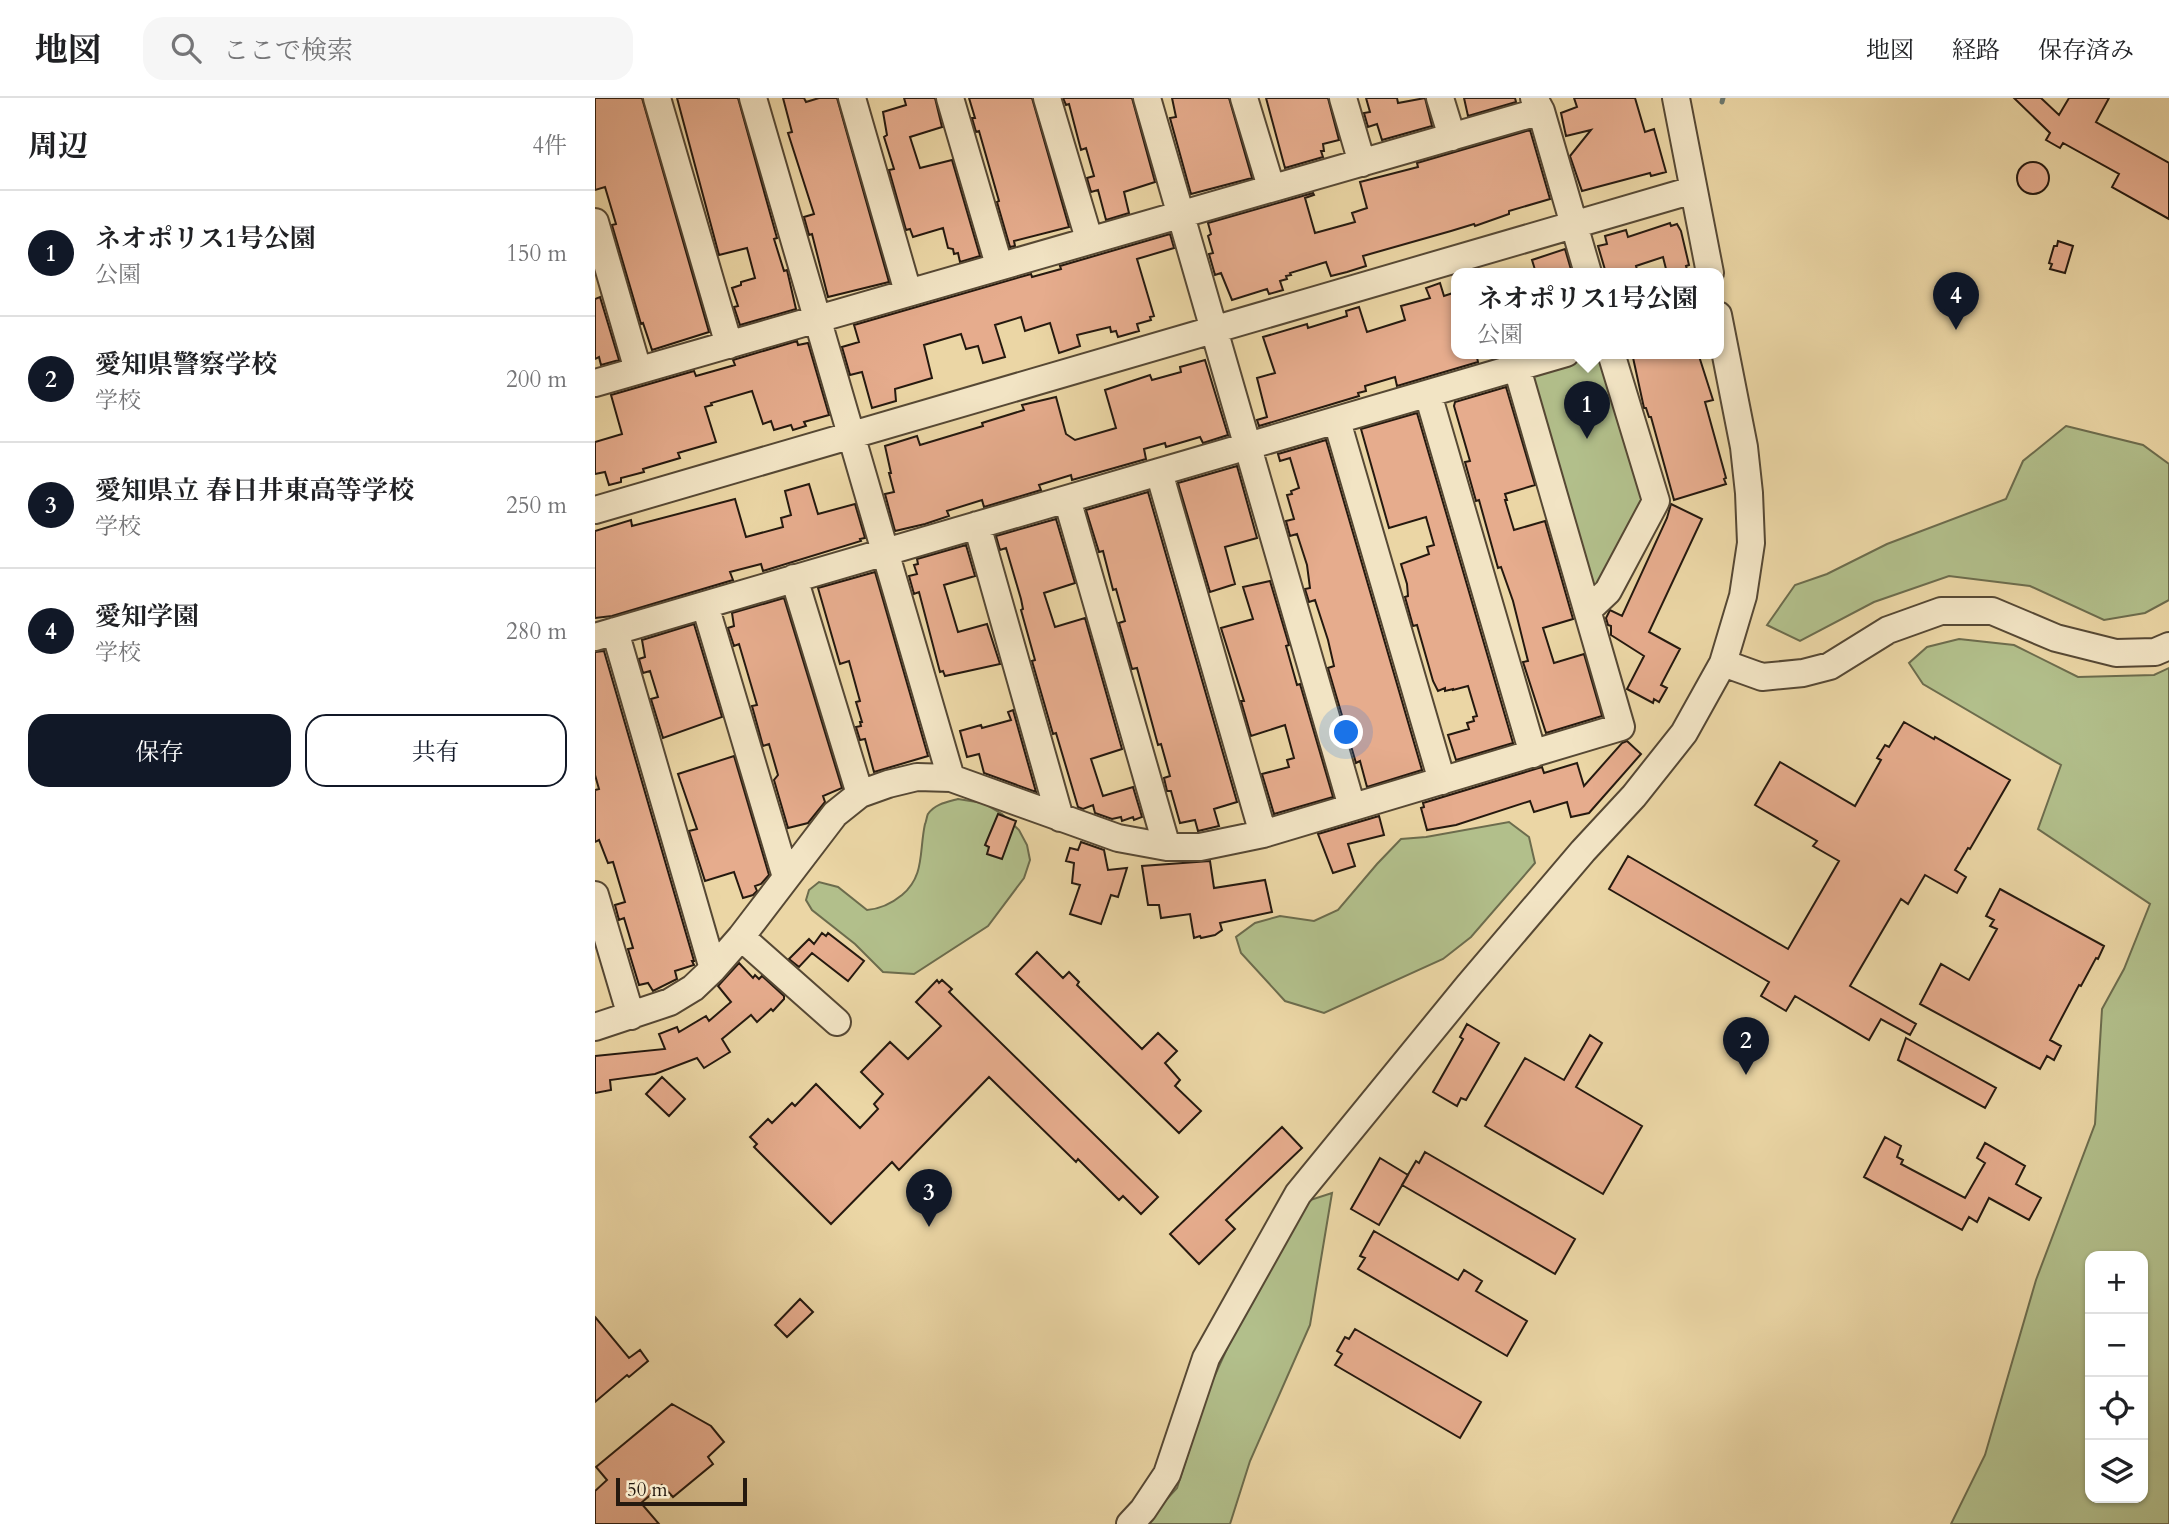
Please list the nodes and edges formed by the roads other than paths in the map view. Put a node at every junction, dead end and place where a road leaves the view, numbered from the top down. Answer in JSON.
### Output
{"nodes":[{"id":1,"x":657,"y":98,"type":"edge"},
{"id":2,"x":753,"y":98,"type":"edge"},
{"id":3,"x":852,"y":98,"type":"edge"},
{"id":4,"x":950,"y":98,"type":"edge"},
{"id":5,"x":1047,"y":98,"type":"edge"},
{"id":6,"x":1147,"y":98,"type":"edge"},
{"id":7,"x":1244,"y":98,"type":"edge"},
{"id":8,"x":1343,"y":98,"type":"edge"},
{"id":9,"x":1440,"y":98,"type":"edge"},
{"id":10,"x":1676,"y":98,"type":"edge"},
{"id":11,"x":1537,"y":104,"type":"edge"},
{"id":12,"x":1452,"y":136,"type":"junction"},
{"id":13,"x":1362,"y":163,"type":"junction"},
{"id":14,"x":1271,"y":187,"type":"junction"},
{"id":15,"x":1693,"y":190,"type":"junction"},
{"id":16,"x":1181,"y":213,"type":"junction"},
{"id":17,"x":595,"y":222,"type":"edge"},
{"id":18,"x":1574,"y":225,"type":"junction"},
{"id":19,"x":1089,"y":239,"type":"junction"},
{"id":20,"x":999,"y":265,"type":"junction"},
{"id":21,"x":1587,"y":268,"type":"edge"},
{"id":22,"x":1709,"y":268,"type":"edge"},
{"id":23,"x":908,"y":292,"type":"junction"},
{"id":24,"x":818,"y":318,"type":"junction"},
{"id":25,"x":1213,"y":330,"type":"junction"},
{"id":26,"x":729,"y":345,"type":"junction"},
{"id":27,"x":1724,"y":345,"type":"edge"},
{"id":28,"x":1546,"y":359,"type":"edge"},
{"id":29,"x":1613,"y":359,"type":"edge"},
{"id":30,"x":1517,"y":368,"type":"junction"},
{"id":31,"x":638,"y":370,"type":"junction"},
{"id":32,"x":595,"y":383,"type":"edge"},
{"id":33,"x":1428,"y":394,"type":"junction"},
{"id":34,"x":1337,"y":421,"type":"junction"},
{"id":35,"x":853,"y":434,"type":"junction"},
{"id":36,"x":1248,"y":447,"type":"junction"},
{"id":37,"x":1159,"y":472,"type":"junction"},
{"id":38,"x":1067,"y":499,"type":"junction"},
{"id":39,"x":595,"y":510,"type":"edge"},
{"id":40,"x":978,"y":525,"type":"junction"},
{"id":41,"x":886,"y":551,"type":"junction"},
{"id":42,"x":794,"y":578,"type":"junction"},
{"id":43,"x":705,"y":605,"type":"junction"},
{"id":44,"x":1588,"y":610,"type":"junction"},
{"id":45,"x":605,"y":634,"type":"edge"},
{"id":46,"x":2169,"y":646,"type":"edge"},
{"id":47,"x":1723,"y":663,"type":"junction"},
{"id":48,"x":1533,"y":754,"type":"junction"},
{"id":49,"x":951,"y":778,"type":"junction"},
{"id":50,"x":1442,"y":781,"type":"junction"},
{"id":51,"x":860,"y":794,"type":"junction"},
{"id":52,"x":1352,"y":807,"type":"junction"},
{"id":53,"x":1060,"y":818,"type":"junction"},
{"id":54,"x":1263,"y":834,"type":"junction"},
{"id":55,"x":1167,"y":847,"type":"junction"},
{"id":56,"x":786,"y":877,"type":"junction"},
{"id":57,"x":595,"y":895,"type":"edge"},
{"id":58,"x":741,"y":937,"type":"junction"},
{"id":59,"x":713,"y":970,"type":"junction"},
{"id":60,"x":631,"y":1016,"type":"junction"},
{"id":61,"x":837,"y":1022,"type":"dead end"},
{"id":62,"x":595,"y":1027,"type":"edge"},
{"id":63,"x":1130,"y":1524,"type":"edge"}],
"edges":[{"from":1,"to":26,"type":"street"},
{"from":2,"to":24,"type":"street"},
{"from":3,"to":23,"type":"street"},
{"from":4,"to":20,"type":"street"},
{"from":5,"to":19,"type":"street"},
{"from":6,"to":16,"type":"street"},
{"from":7,"to":14,"type":"street"},
{"from":8,"to":13,"type":"street"},
{"from":9,"to":12,"type":"street"},
{"from":10,"to":15,"type":"street"},
{"from":11,"to":12,"type":"street"},
{"from":11,"to":18,"type":"street"},
{"from":12,"to":13,"type":"street"},
{"from":13,"to":14,"type":"street"},
{"from":14,"to":16,"type":"street"},
{"from":15,"to":18,"type":"street"},
{"from":15,"to":22,"type":"street"},
{"from":16,"to":19,"type":"street"},
{"from":16,"to":25,"type":"street"},
{"from":17,"to":31,"type":"street"},
{"from":18,"to":21,"type":"street"},
{"from":18,"to":25,"type":"street"},
{"from":19,"to":20,"type":"street"},
{"from":20,"to":23,"type":"street"},
{"from":23,"to":24,"type":"street"},
{"from":24,"to":26,"type":"street"},
{"from":24,"to":35,"type":"street"},
{"from":25,"to":35,"type":"street"},
{"from":25,"to":36,"type":"street"},
{"from":26,"to":31,"type":"street"},
{"from":27,"to":47,"type":"street"},
{"from":28,"to":30,"type":"street"},
{"from":29,"to":44,"type":"street"},
{"from":30,"to":33,"type":"street"},
{"from":30,"to":44,"type":"street"},
{"from":31,"to":32,"type":"street"},
{"from":33,"to":34,"type":"street"},
{"from":33,"to":48,"type":"street"},
{"from":34,"to":36,"type":"street"},
{"from":34,"to":50,"type":"street"},
{"from":35,"to":39,"type":"street"},
{"from":35,"to":41,"type":"street"},
{"from":36,"to":37,"type":"street"},
{"from":36,"to":52,"type":"street"},
{"from":37,"to":38,"type":"street"},
{"from":37,"to":54,"type":"street"},
{"from":38,"to":40,"type":"street"},
{"from":38,"to":55,"type":"street"},
{"from":40,"to":41,"type":"street"},
{"from":40,"to":53,"type":"street"},
{"from":41,"to":42,"type":"street"},
{"from":41,"to":49,"type":"street"},
{"from":42,"to":43,"type":"street"},
{"from":42,"to":51,"type":"street"},
{"from":43,"to":45,"type":"street"},
{"from":43,"to":56,"type":"street"},
{"from":44,"to":48,"type":"street"},
{"from":45,"to":59,"type":"street"},
{"from":46,"to":47,"type":"street"},
{"from":47,"to":63,"type":"street"},
{"from":48,"to":50,"type":"street"},
{"from":49,"to":51,"type":"street"},
{"from":49,"to":53,"type":"street"},
{"from":50,"to":52,"type":"street"},
{"from":51,"to":56,"type":"street"},
{"from":52,"to":54,"type":"street"},
{"from":53,"to":55,"type":"street"},
{"from":54,"to":55,"type":"street"},
{"from":56,"to":58,"type":"street"},
{"from":57,"to":60,"type":"street"},
{"from":58,"to":59,"type":"street"},
{"from":58,"to":61,"type":"street"},
{"from":59,"to":60,"type":"street"},
{"from":60,"to":62,"type":"street"}]}
